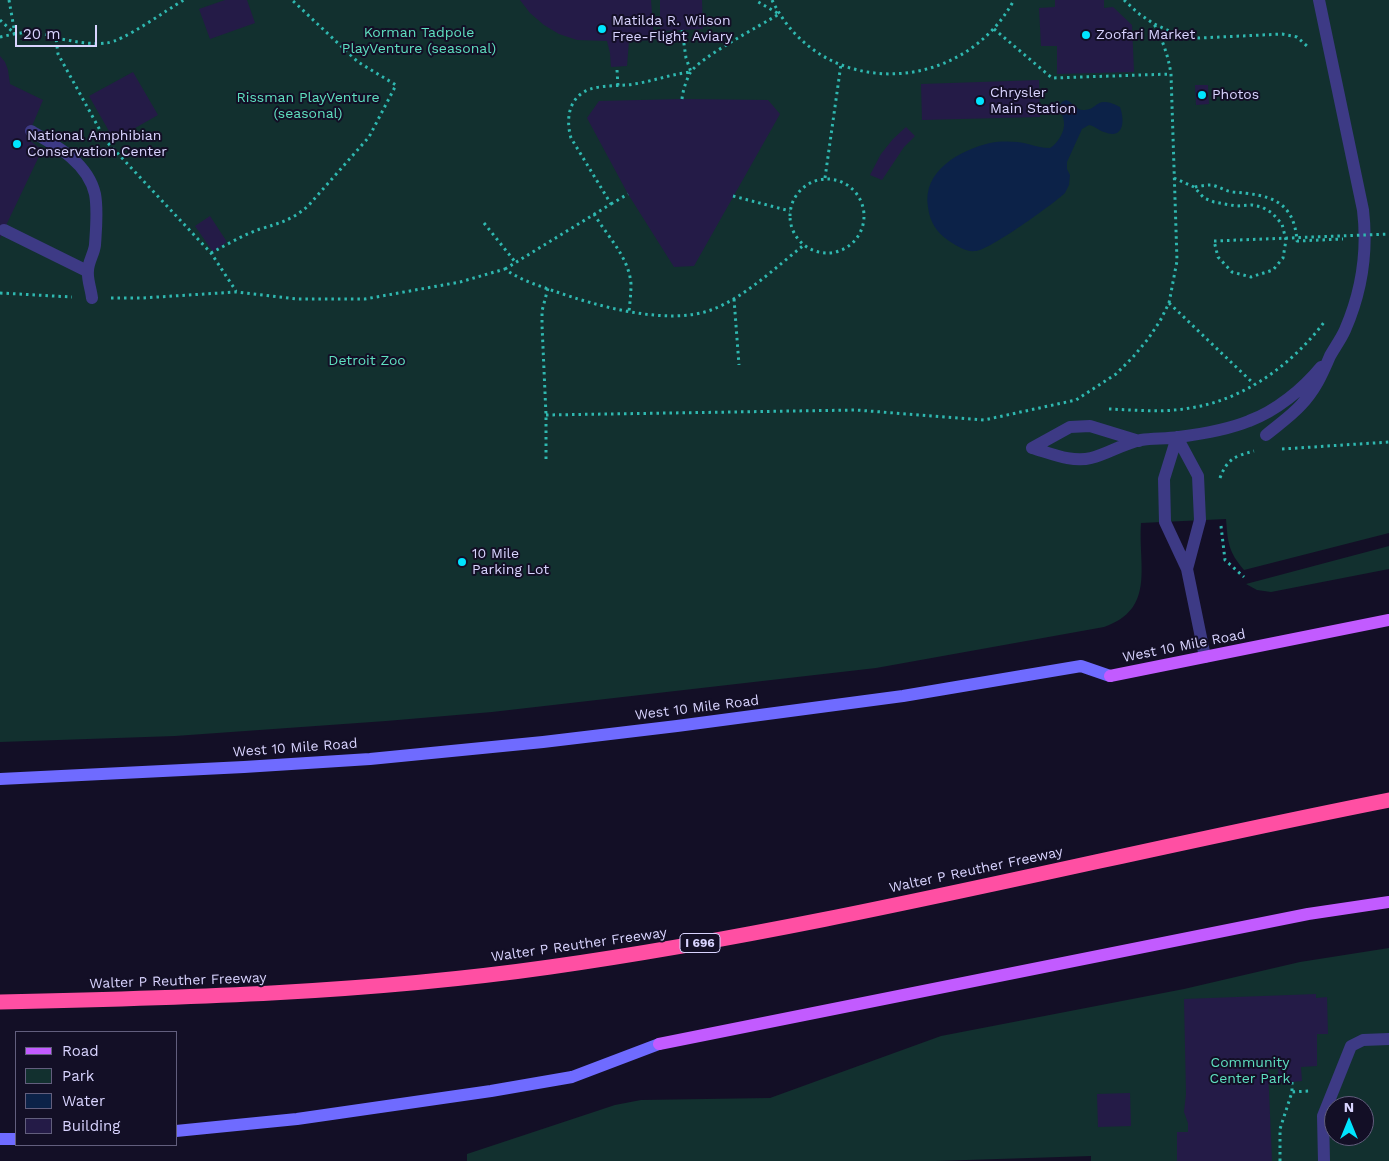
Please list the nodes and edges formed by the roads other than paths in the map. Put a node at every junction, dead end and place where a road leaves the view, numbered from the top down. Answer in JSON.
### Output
{"nodes":[{"id":1,"x":1319,"y":0,"type":"edge"},
{"id":2,"x":30,"y":131,"type":"dead end"},
{"id":3,"x":4,"y":230,"type":"dead end"},
{"id":4,"x":87,"y":271,"type":"junction"},
{"id":5,"x":92,"y":298,"type":"road end"},
{"id":6,"x":1331,"y":355,"type":"junction"},
{"id":7,"x":1266,"y":435,"type":"dead end"},
{"id":8,"x":1177,"y":437,"type":"junction"},
{"id":9,"x":1139,"y":441,"type":"junction"},
{"id":10,"x":1187,"y":568,"type":"junction"},
{"id":11,"x":1389,"y":620,"type":"edge"},
{"id":12,"x":1205,"y":657,"type":"junction"},
{"id":13,"x":0,"y":779,"type":"edge"},
{"id":14,"x":1389,"y":800,"type":"edge"},
{"id":15,"x":1389,"y":902,"type":"edge"},
{"id":16,"x":0,"y":1002,"type":"edge"},
{"id":17,"x":1389,"y":1039,"type":"edge"},
{"id":18,"x":178,"y":1131,"type":"edge"},
{"id":19,"x":0,"y":1139,"type":"edge"},
{"id":20,"x":15,"y":1139,"type":"edge"},
{"id":21,"x":1324,"y":1161,"type":"edge"}],
"edges":[{"from":1,"to":6,"type":"lane"},
{"from":2,"to":4,"type":"lane"},
{"from":3,"to":4,"type":"lane"},
{"from":4,"to":5,"type":"lane"},
{"from":6,"to":7,"type":"lane"},
{"from":6,"to":8,"type":"lane"},
{"from":8,"to":9,"type":"lane"},
{"from":8,"to":10,"type":"lane"},
{"from":8,"to":10,"type":"lane"},
{"from":9,"to":9,"type":"lane"},
{"from":10,"to":12,"type":"lane"},
{"from":11,"to":12,"type":"main road","name":"West 10 Mile Road"},
{"from":12,"to":13,"type":"main road","name":"West 10 Mile Road"},
{"from":14,"to":16,"type":"highway","name":"Walter P Reuther Freeway","number":"I 696"},
{"from":15,"to":18,"type":"main road"},
{"from":17,"to":21,"type":"lane"},
{"from":19,"to":20,"type":"main road"}]}
